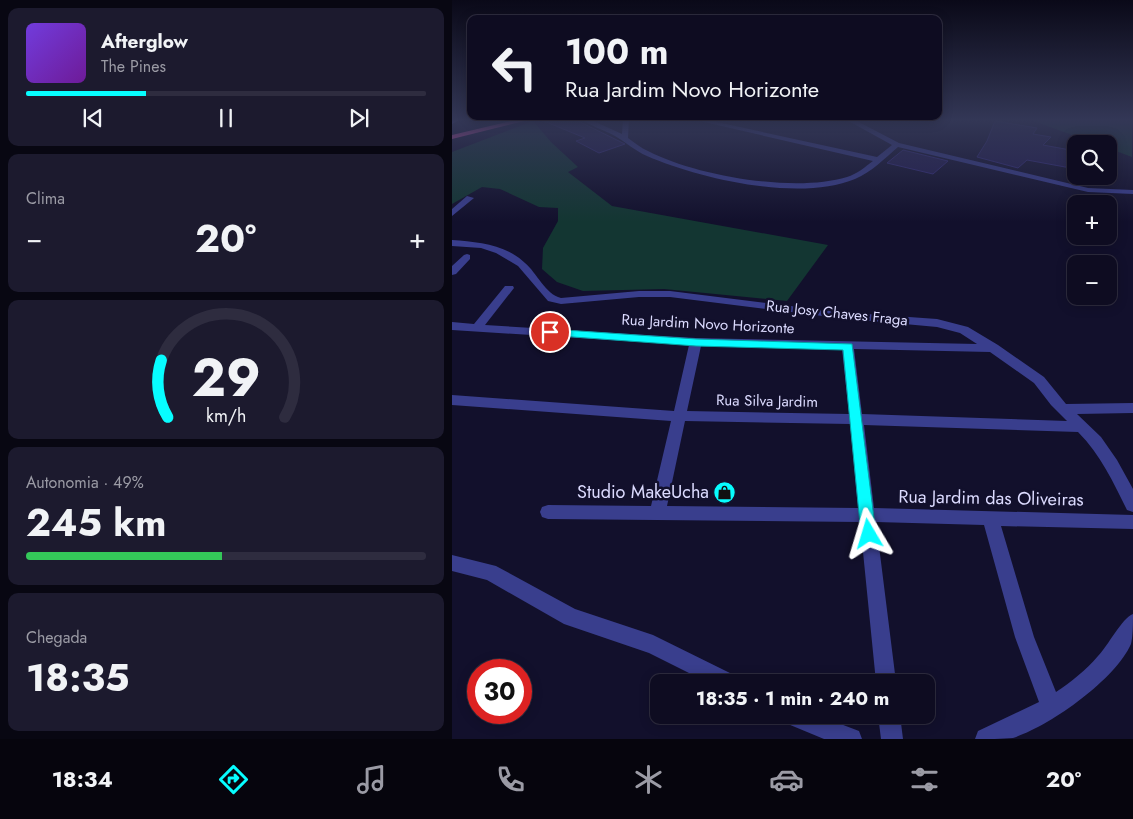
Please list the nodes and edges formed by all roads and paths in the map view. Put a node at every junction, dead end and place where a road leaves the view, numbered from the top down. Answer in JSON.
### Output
{"nodes":[{"id":1,"x":648,"y":153,"type":"edge"},
{"id":2,"x":850,"y":153,"type":"edge"},
{"id":3,"x":887,"y":153,"type":"edge"},
{"id":4,"x":933,"y":153,"type":"edge"},
{"id":5,"x":879,"y":160,"type":"junction"},
{"id":6,"x":1132,"y":192,"type":"edge"},
{"id":7,"x":470,"y":198,"type":"dead end"},
{"id":8,"x":452,"y":214,"type":"edge"},
{"id":9,"x":452,"y":243,"type":"edge"},
{"id":10,"x":467,"y":257,"type":"dead end"},
{"id":11,"x":452,"y":272,"type":"edge"},
{"id":12,"x":509,"y":288,"type":"dead end"},
{"id":13,"x":452,"y":326,"type":"edge"},
{"id":14,"x":477,"y":327,"type":"junction"},
{"id":15,"x":696,"y":342,"type":"junction"},
{"id":16,"x":848,"y":346,"type":"junction"},
{"id":17,"x":994,"y":348,"type":"junction"},
{"id":18,"x":452,"y":400,"type":"edge"},
{"id":19,"x":1132,"y":408,"type":"edge"},
{"id":20,"x":1064,"y":410,"type":"junction"},
{"id":21,"x":678,"y":416,"type":"junction"},
{"id":22,"x":855,"y":419,"type":"junction"},
{"id":23,"x":1082,"y":427,"type":"junction"},
{"id":24,"x":1132,"y":505,"type":"edge"},
{"id":25,"x":548,"y":512,"type":"dead end"},
{"id":26,"x":657,"y":513,"type":"junction"},
{"id":27,"x":866,"y":515,"type":"junction"},
{"id":28,"x":990,"y":518,"type":"junction"},
{"id":29,"x":1132,"y":522,"type":"edge"},
{"id":30,"x":452,"y":563,"type":"edge"},
{"id":31,"x":1132,"y":623,"type":"edge"},
{"id":32,"x":710,"y":674,"type":"edge"},
{"id":33,"x":885,"y":674,"type":"edge"},
{"id":34,"x":1052,"y":707,"type":"junction"},
{"id":35,"x":813,"y":724,"type":"edge"},
{"id":36,"x":890,"y":724,"type":"edge"},
{"id":37,"x":851,"y":739,"type":"edge"},
{"id":38,"x":892,"y":739,"type":"edge"},
{"id":39,"x":986,"y":739,"type":"edge"}],
"edges":[{"from":1,"to":5,"type":"street"},
{"from":2,"to":5,"type":"street"},
{"from":3,"to":5,"type":"street"},
{"from":4,"to":6,"type":"street"},
{"from":7,"to":8,"type":"street"},
{"from":9,"to":17,"type":"street","name":"Rua Josy Chaves Fraga"},
{"from":10,"to":11,"type":"street"},
{"from":12,"to":14,"type":"street"},
{"from":13,"to":14,"type":"street","name":"Rua Jardim Novo Horizonte"},
{"from":14,"to":15,"type":"street","name":"Rua Jardim Novo Horizonte"},
{"from":15,"to":16,"type":"street","name":"Rua Jardim Novo Horizonte"},
{"from":15,"to":21,"type":"street"},
{"from":16,"to":17,"type":"street","name":"Rua Jardim Novo Horizonte"},
{"from":16,"to":22,"type":"street"},
{"from":17,"to":20,"type":"street","name":"Rua Josy Chaves Fraga"},
{"from":18,"to":21,"type":"street","name":"Rua Silva Jardim"},
{"from":19,"to":20,"type":"street"},
{"from":20,"to":23,"type":"street","name":"Rua Josy Chaves Fraga"},
{"from":21,"to":22,"type":"street","name":"Rua Silva Jardim"},
{"from":21,"to":26,"type":"street"},
{"from":22,"to":23,"type":"street","name":"Rua Silva Jardim"},
{"from":22,"to":27,"type":"street"},
{"from":23,"to":24,"type":"street","name":"Rua Josy Chaves Fraga"},
{"from":25,"to":26,"type":"street","name":"Rua Jardim das Oliveiras"},
{"from":26,"to":27,"type":"street","name":"Rua Jardim das Oliveiras"},
{"from":27,"to":28,"type":"street","name":"Rua Jardim das Oliveiras"},
{"from":27,"to":33,"type":"street"},
{"from":28,"to":29,"type":"street","name":"Rua Jardim das Oliveiras"},
{"from":28,"to":34,"type":"street"},
{"from":30,"to":32,"type":"street"},
{"from":31,"to":34,"type":"street"},
{"from":34,"to":39,"type":"street"},
{"from":35,"to":37,"type":"street"},
{"from":36,"to":38,"type":"street"}]}
